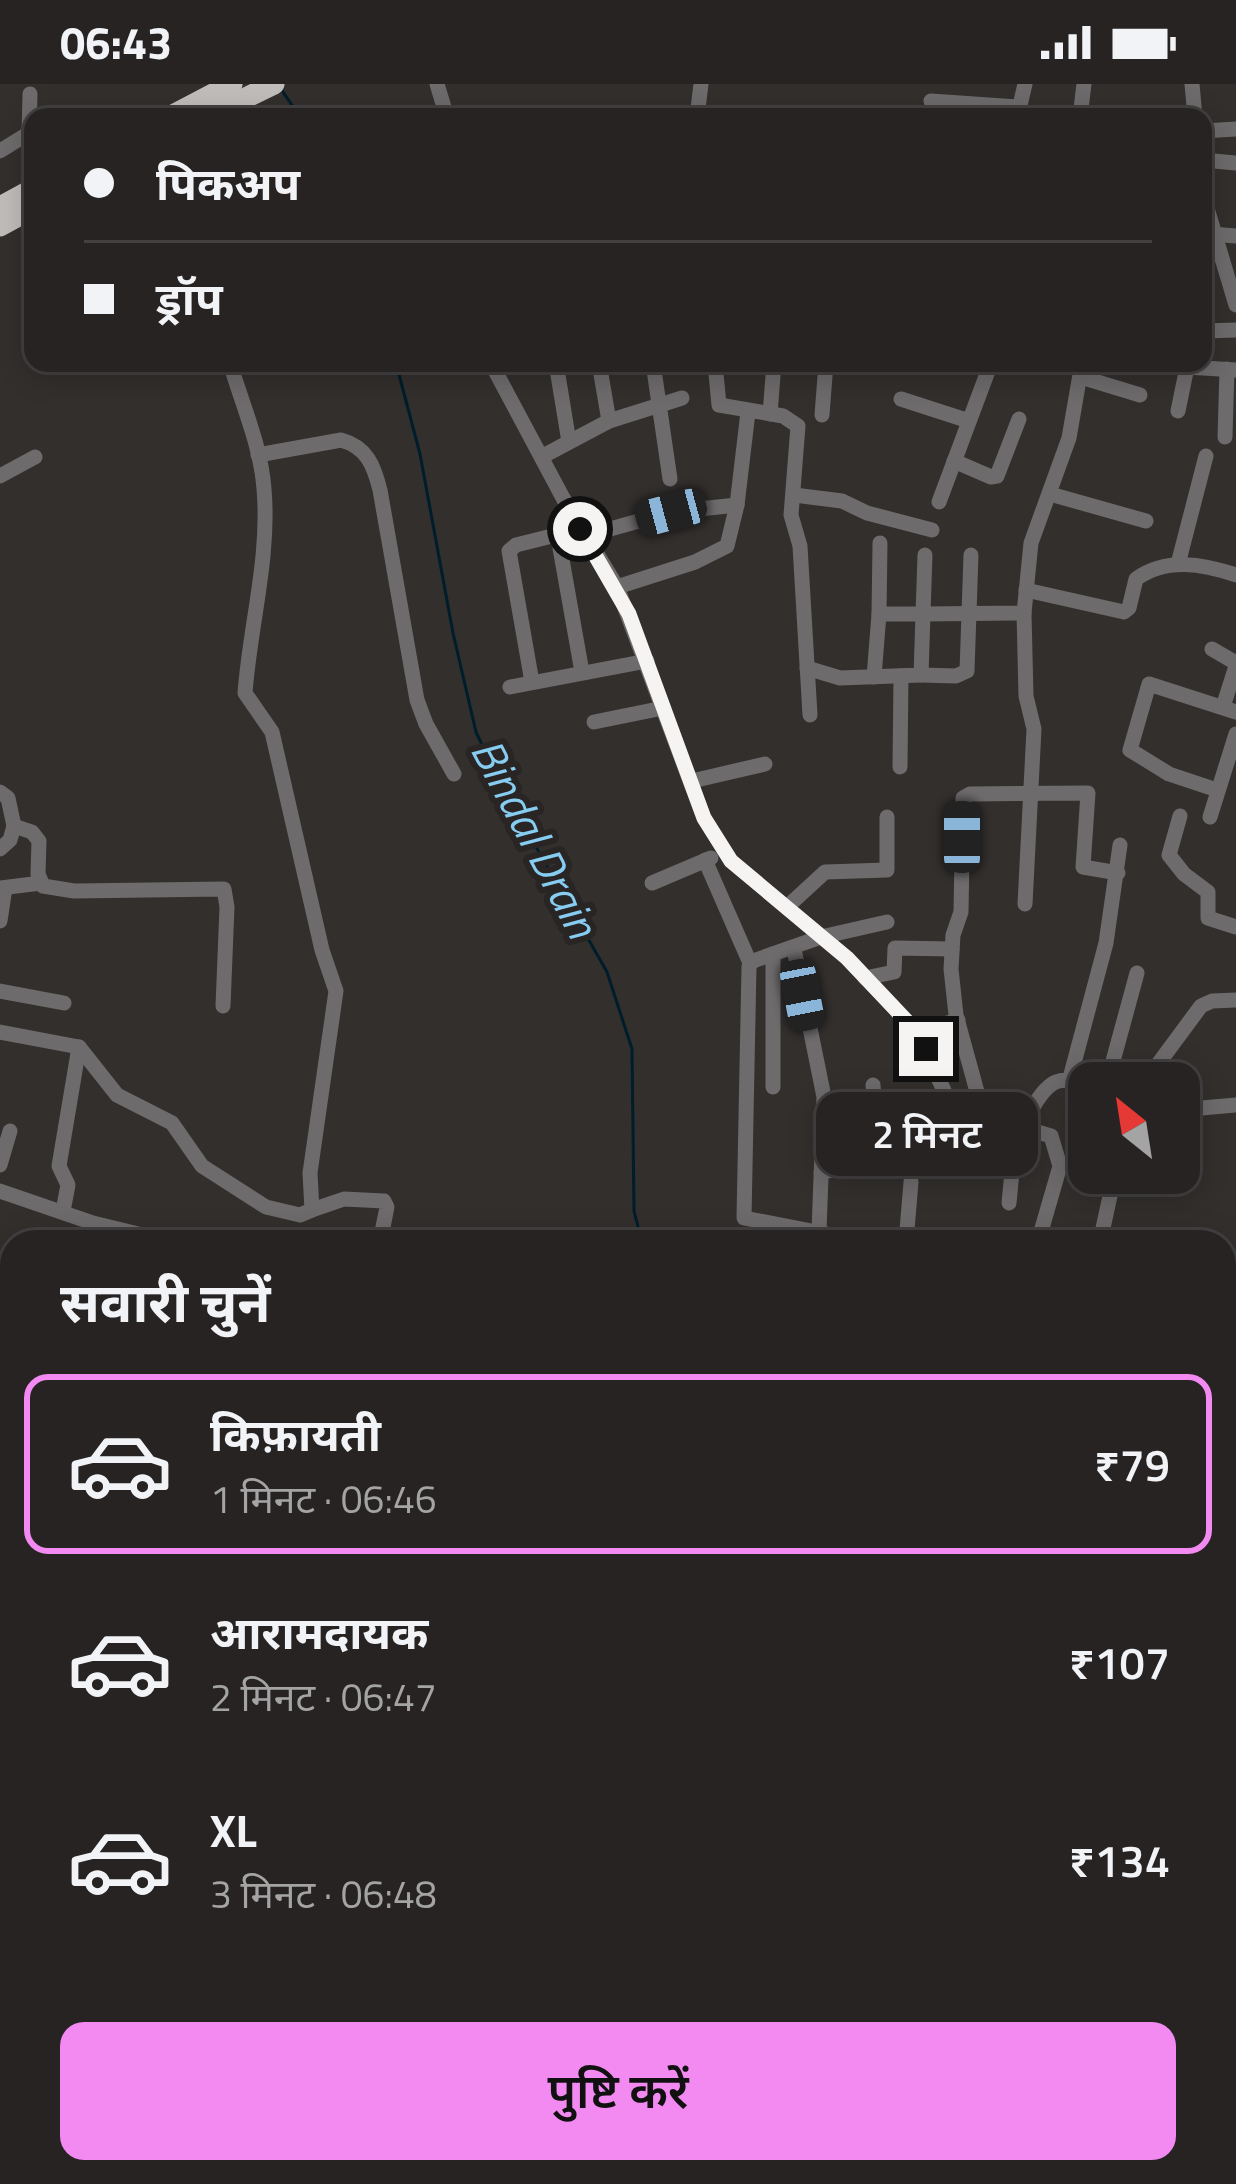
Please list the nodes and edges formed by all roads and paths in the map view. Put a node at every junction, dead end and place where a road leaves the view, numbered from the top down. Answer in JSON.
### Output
{"nodes":[{"id":1,"x":274,"y":84,"type":"edge"},
{"id":2,"x":29,"y":94,"type":"dead end"},
{"id":3,"x":214,"y":96,"type":"edge"},
{"id":4,"x":931,"y":101,"type":"dead end"},
{"id":5,"x":29,"y":108,"type":"edge"},
{"id":6,"x":986,"y":108,"type":"edge"},
{"id":7,"x":24,"y":198,"type":"edge"},
{"id":8,"x":1,"y":220,"type":"edge"},
{"id":9,"x":1212,"y":234,"type":"joint"},
{"id":10,"x":1236,"y":236,"type":"edge"},
{"id":11,"x":1236,"y":305,"type":"edge"},
{"id":12,"x":1231,"y":370,"type":"edge"},
{"id":13,"x":233,"y":372,"type":"edge"},
{"id":14,"x":496,"y":372,"type":"edge"},
{"id":15,"x":557,"y":372,"type":"edge"},
{"id":16,"x":601,"y":372,"type":"edge"},
{"id":17,"x":654,"y":372,"type":"edge"},
{"id":18,"x":716,"y":372,"type":"edge"},
{"id":19,"x":773,"y":372,"type":"edge"},
{"id":20,"x":825,"y":372,"type":"edge"},
{"id":21,"x":988,"y":372,"type":"edge"},
{"id":22,"x":1082,"y":372,"type":"edge"},
{"id":23,"x":1087,"y":372,"type":"edge"},
{"id":24,"x":1186,"y":372,"type":"edge"},
{"id":25,"x":1140,"y":395,"type":"dead end"},
{"id":26,"x":682,"y":398,"type":"dead end"},
{"id":27,"x":901,"y":399,"type":"dead end"},
{"id":28,"x":658,"y":405,"type":"junction"},
{"id":29,"x":1178,"y":411,"type":"dead end"},
{"id":30,"x":748,"y":412,"type":"junction"},
{"id":31,"x":770,"y":414,"type":"junction"},
{"id":32,"x":822,"y":415,"type":"dead end"},
{"id":33,"x":1019,"y":419,"type":"dead end"},
{"id":34,"x":609,"y":421,"type":"junction"},
{"id":35,"x":969,"y":422,"type":"junction"},
{"id":36,"x":1225,"y":437,"type":"dead end"},
{"id":37,"x":569,"y":442,"type":"junction"},
{"id":38,"x":259,"y":455,"type":"junction"},
{"id":39,"x":543,"y":456,"type":"junction"},
{"id":40,"x":1206,"y":456,"type":"dead end"},
{"id":41,"x":35,"y":457,"type":"dead end"},
{"id":42,"x":954,"y":461,"type":"junction"},
{"id":43,"x":0,"y":476,"type":"edge"},
{"id":44,"x":670,"y":479,"type":"dead end"},
{"id":45,"x":1050,"y":494,"type":"junction"},
{"id":46,"x":794,"y":495,"type":"junction"},
{"id":47,"x":939,"y":502,"type":"dead end"},
{"id":48,"x":737,"y":505,"type":"junction"},
{"id":49,"x":1146,"y":521,"type":"dead end"},
{"id":50,"x":932,"y":530,"type":"dead end"},
{"id":51,"x":583,"y":533,"type":"junction"},
{"id":52,"x":558,"y":537,"type":"junction"},
{"id":53,"x":880,"y":544,"type":"dead end"},
{"id":54,"x":926,"y":555,"type":"dead end"},
{"id":55,"x":970,"y":555,"type":"dead end"},
{"id":56,"x":1178,"y":564,"type":"junction"},
{"id":57,"x":1236,"y":575,"type":"edge"},
{"id":58,"x":617,"y":587,"type":"junction"},
{"id":59,"x":1026,"y":590,"type":"junction"},
{"id":60,"x":1024,"y":613,"type":"junction"},
{"id":61,"x":878,"y":614,"type":"junction"},
{"id":62,"x":923,"y":614,"type":"junction"},
{"id":63,"x":968,"y":615,"type":"junction"},
{"id":64,"x":1212,"y":649,"type":"dead end"},
{"id":65,"x":647,"y":661,"type":"junction"},
{"id":66,"x":1236,"y":664,"type":"edge"},
{"id":67,"x":807,"y":668,"type":"junction"},
{"id":68,"x":582,"y":672,"type":"junction"},
{"id":69,"x":901,"y":676,"type":"junction"},
{"id":70,"x":921,"y":676,"type":"junction"},
{"id":71,"x":874,"y":677,"type":"junction"},
{"id":72,"x":532,"y":682,"type":"junction"},
{"id":73,"x":510,"y":687,"type":"dead end"},
{"id":74,"x":663,"y":707,"type":"junction"},
{"id":75,"x":1230,"y":710,"type":"edge"},
{"id":76,"x":811,"y":716,"type":"dead end"},
{"id":77,"x":594,"y":722,"type":"dead end"},
{"id":78,"x":1236,"y":734,"type":"edge"},
{"id":79,"x":765,"y":764,"type":"dead end"},
{"id":80,"x":1230,"y":764,"type":"edge"},
{"id":81,"x":900,"y":767,"type":"dead end"},
{"id":82,"x":454,"y":774,"type":"dead end"},
{"id":83,"x":692,"y":781,"type":"junction"},
{"id":84,"x":1217,"y":790,"type":"junction"},
{"id":85,"x":1031,"y":791,"type":"junction"},
{"id":86,"x":0,"y":792,"type":"edge"},
{"id":87,"x":1180,"y":816,"type":"dead end"},
{"id":88,"x":887,"y":817,"type":"dead end"},
{"id":89,"x":1210,"y":817,"type":"dead end"},
{"id":90,"x":14,"y":826,"type":"junction"},
{"id":91,"x":1120,"y":844,"type":"dead end"},
{"id":92,"x":0,"y":849,"type":"edge"},
{"id":93,"x":725,"y":854,"type":"junction"},
{"id":94,"x":704,"y":860,"type":"junction"},
{"id":95,"x":1118,"y":873,"type":"junction"},
{"id":96,"x":652,"y":883,"type":"dead end"},
{"id":97,"x":41,"y":884,"type":"junction"},
{"id":98,"x":2,"y":888,"type":"edge"},
{"id":99,"x":1025,"y":904,"type":"dead end"},
{"id":100,"x":788,"y":906,"type":"junction"},
{"id":101,"x":0,"y":922,"type":"edge"},
{"id":102,"x":887,"y":922,"type":"dead end"},
{"id":103,"x":1236,"y":927,"type":"edge"},
{"id":104,"x":820,"y":937,"type":"junction"},
{"id":105,"x":794,"y":949,"type":"junction"},
{"id":106,"x":952,"y":949,"type":"junction"},
{"id":107,"x":772,"y":954,"type":"junction"},
{"id":108,"x":750,"y":963,"type":"junction"},
{"id":109,"x":1137,"y":973,"type":"dead end"},
{"id":110,"x":865,"y":978,"type":"junction"},
{"id":111,"x":0,"y":991,"type":"edge"},
{"id":112,"x":1236,"y":1000,"type":"edge"},
{"id":113,"x":64,"y":1003,"type":"dead end"},
{"id":114,"x":224,"y":1006,"type":"dead end"},
{"id":115,"x":958,"y":1020,"type":"junction"},
{"id":116,"x":0,"y":1032,"type":"edge"},
{"id":117,"x":917,"y":1032,"type":"junction"},
{"id":118,"x":80,"y":1047,"type":"junction"},
{"id":119,"x":1074,"y":1062,"type":"edge"},
{"id":120,"x":1113,"y":1062,"type":"edge"},
{"id":121,"x":1160,"y":1062,"type":"edge"},
{"id":122,"x":1068,"y":1079,"type":"edge"},
{"id":123,"x":873,"y":1085,"type":"dead end"},
{"id":124,"x":773,"y":1087,"type":"dead end"},
{"id":125,"x":1236,"y":1105,"type":"edge"},
{"id":126,"x":1033,"y":1107,"type":"junction"},
{"id":127,"x":1200,"y":1108,"type":"edge"},
{"id":128,"x":982,"y":1110,"type":"junction"},
{"id":129,"x":1024,"y":1128,"type":"junction"},
{"id":130,"x":10,"y":1131,"type":"dead end"},
{"id":131,"x":0,"y":1165,"type":"edge"},
{"id":132,"x":821,"y":1172,"type":"junction"},
{"id":133,"x":911,"y":1182,"type":"dead end"},
{"id":134,"x":0,"y":1191,"type":"edge"},
{"id":135,"x":1110,"y":1194,"type":"edge"},
{"id":136,"x":1009,"y":1203,"type":"dead end"},
{"id":137,"x":312,"y":1210,"type":"junction"},
{"id":138,"x":63,"y":1211,"type":"junction"},
{"id":139,"x":122,"y":1230,"type":"edge"},
{"id":140,"x":382,"y":1230,"type":"edge"},
{"id":141,"x":771,"y":1230,"type":"edge"},
{"id":142,"x":822,"y":1230,"type":"edge"},
{"id":143,"x":907,"y":1230,"type":"edge"},
{"id":144,"x":1041,"y":1230,"type":"edge"},
{"id":145,"x":1103,"y":1230,"type":"edge"}],
"edges":[{"from":1,"to":3,"type":"highway"},
{"from":2,"to":5,"type":"street"},
{"from":4,"to":6,"type":"street"},
{"from":7,"to":8,"type":"highway"},
{"from":9,"to":10,"type":"street"},
{"from":9,"to":11,"type":"street"},
{"from":12,"to":36,"type":"street"},
{"from":13,"to":38,"type":"street"},
{"from":14,"to":39,"type":"street"},
{"from":15,"to":37,"type":"street"},
{"from":16,"to":34,"type":"street"},
{"from":17,"to":28,"type":"street"},
{"from":18,"to":30,"type":"street"},
{"from":19,"to":31,"type":"street"},
{"from":20,"to":32,"type":"street"},
{"from":21,"to":35,"type":"street"},
{"from":22,"to":45,"type":"street"},
{"from":23,"to":25,"type":"street"},
{"from":24,"to":29,"type":"street"},
{"from":26,"to":28,"type":"street"},
{"from":27,"to":35,"type":"street"},
{"from":28,"to":34,"type":"street"},
{"from":28,"to":44,"type":"street"},
{"from":30,"to":31,"type":"street"},
{"from":30,"to":48,"type":"street"},
{"from":31,"to":46,"type":"street"},
{"from":33,"to":42,"type":"street"},
{"from":34,"to":37,"type":"street"},
{"from":35,"to":42,"type":"street"},
{"from":37,"to":39,"type":"street"},
{"from":38,"to":82,"type":"street"},
{"from":38,"to":137,"type":"street"},
{"from":39,"to":51,"type":"street"},
{"from":40,"to":56,"type":"street"},
{"from":41,"to":43,"type":"street"},
{"from":42,"to":47,"type":"street"},
{"from":45,"to":49,"type":"street"},
{"from":45,"to":59,"type":"street"},
{"from":46,"to":50,"type":"street"},
{"from":46,"to":67,"type":"street"},
{"from":48,"to":51,"type":"street"},
{"from":48,"to":58,"type":"street"},
{"from":51,"to":52,"type":"street"},
{"from":51,"to":58,"type":"street"},
{"from":52,"to":68,"type":"street"},
{"from":52,"to":72,"type":"street"},
{"from":53,"to":61,"type":"street"},
{"from":54,"to":62,"type":"street"},
{"from":55,"to":63,"type":"street"},
{"from":56,"to":57,"type":"street"},
{"from":56,"to":59,"type":"street"},
{"from":58,"to":65,"type":"street"},
{"from":59,"to":60,"type":"street"},
{"from":60,"to":63,"type":"street"},
{"from":60,"to":85,"type":"street"},
{"from":61,"to":62,"type":"street"},
{"from":61,"to":71,"type":"street"},
{"from":62,"to":63,"type":"street"},
{"from":62,"to":70,"type":"street"},
{"from":63,"to":70,"type":"street"},
{"from":64,"to":66,"type":"street"},
{"from":65,"to":68,"type":"street"},
{"from":65,"to":74,"type":"street"},
{"from":66,"to":75,"type":"street"},
{"from":67,"to":71,"type":"street"},
{"from":67,"to":76,"type":"street"},
{"from":68,"to":72,"type":"street"},
{"from":69,"to":70,"type":"street"},
{"from":69,"to":71,"type":"street"},
{"from":69,"to":81,"type":"street"},
{"from":72,"to":73,"type":"street"},
{"from":74,"to":77,"type":"street"},
{"from":74,"to":83,"type":"street"},
{"from":75,"to":84,"type":"street"},
{"from":78,"to":80,"type":"street"},
{"from":79,"to":83,"type":"street"},
{"from":80,"to":84,"type":"street"},
{"from":83,"to":93,"type":"street"},
{"from":84,"to":89,"type":"street"},
{"from":85,"to":95,"type":"street"},
{"from":85,"to":99,"type":"street"},
{"from":85,"to":106,"type":"street"},
{"from":86,"to":90,"type":"street"},
{"from":87,"to":103,"type":"street"},
{"from":88,"to":100,"type":"street"},
{"from":90,"to":92,"type":"street"},
{"from":90,"to":97,"type":"street"},
{"from":91,"to":95,"type":"street"},
{"from":93,"to":94,"type":"street"},
{"from":93,"to":100,"type":"street"},
{"from":94,"to":96,"type":"street"},
{"from":94,"to":108,"type":"street"},
{"from":95,"to":119,"type":"street"},
{"from":97,"to":98,"type":"street"},
{"from":97,"to":114,"type":"street"},
{"from":98,"to":101,"type":"street"},
{"from":100,"to":104,"type":"street"},
{"from":102,"to":104,"type":"street"},
{"from":104,"to":105,"type":"street"},
{"from":104,"to":110,"type":"street"},
{"from":105,"to":107,"type":"street"},
{"from":105,"to":132,"type":"street"},
{"from":106,"to":110,"type":"street"},
{"from":106,"to":115,"type":"street"},
{"from":107,"to":108,"type":"street"},
{"from":107,"to":124,"type":"street"},
{"from":108,"to":141,"type":"street"},
{"from":109,"to":120,"type":"street"},
{"from":110,"to":117,"type":"street"},
{"from":111,"to":113,"type":"street"},
{"from":112,"to":121,"type":"street"},
{"from":115,"to":117,"type":"street"},
{"from":115,"to":128,"type":"street"},
{"from":116,"to":118,"type":"street"},
{"from":117,"to":128,"type":"street"},
{"from":118,"to":137,"type":"street"},
{"from":118,"to":138,"type":"street"},
{"from":122,"to":126,"type":"street"},
{"from":123,"to":132,"type":"street"},
{"from":125,"to":127,"type":"street"},
{"from":126,"to":128,"type":"street"},
{"from":126,"to":129,"type":"street"},
{"from":129,"to":136,"type":"street"},
{"from":129,"to":144,"type":"street"},
{"from":130,"to":131,"type":"street"},
{"from":132,"to":142,"type":"street"},
{"from":133,"to":143,"type":"street"},
{"from":134,"to":138,"type":"street"},
{"from":135,"to":145,"type":"street"},
{"from":137,"to":140,"type":"street"},
{"from":138,"to":139,"type":"street"}]}
